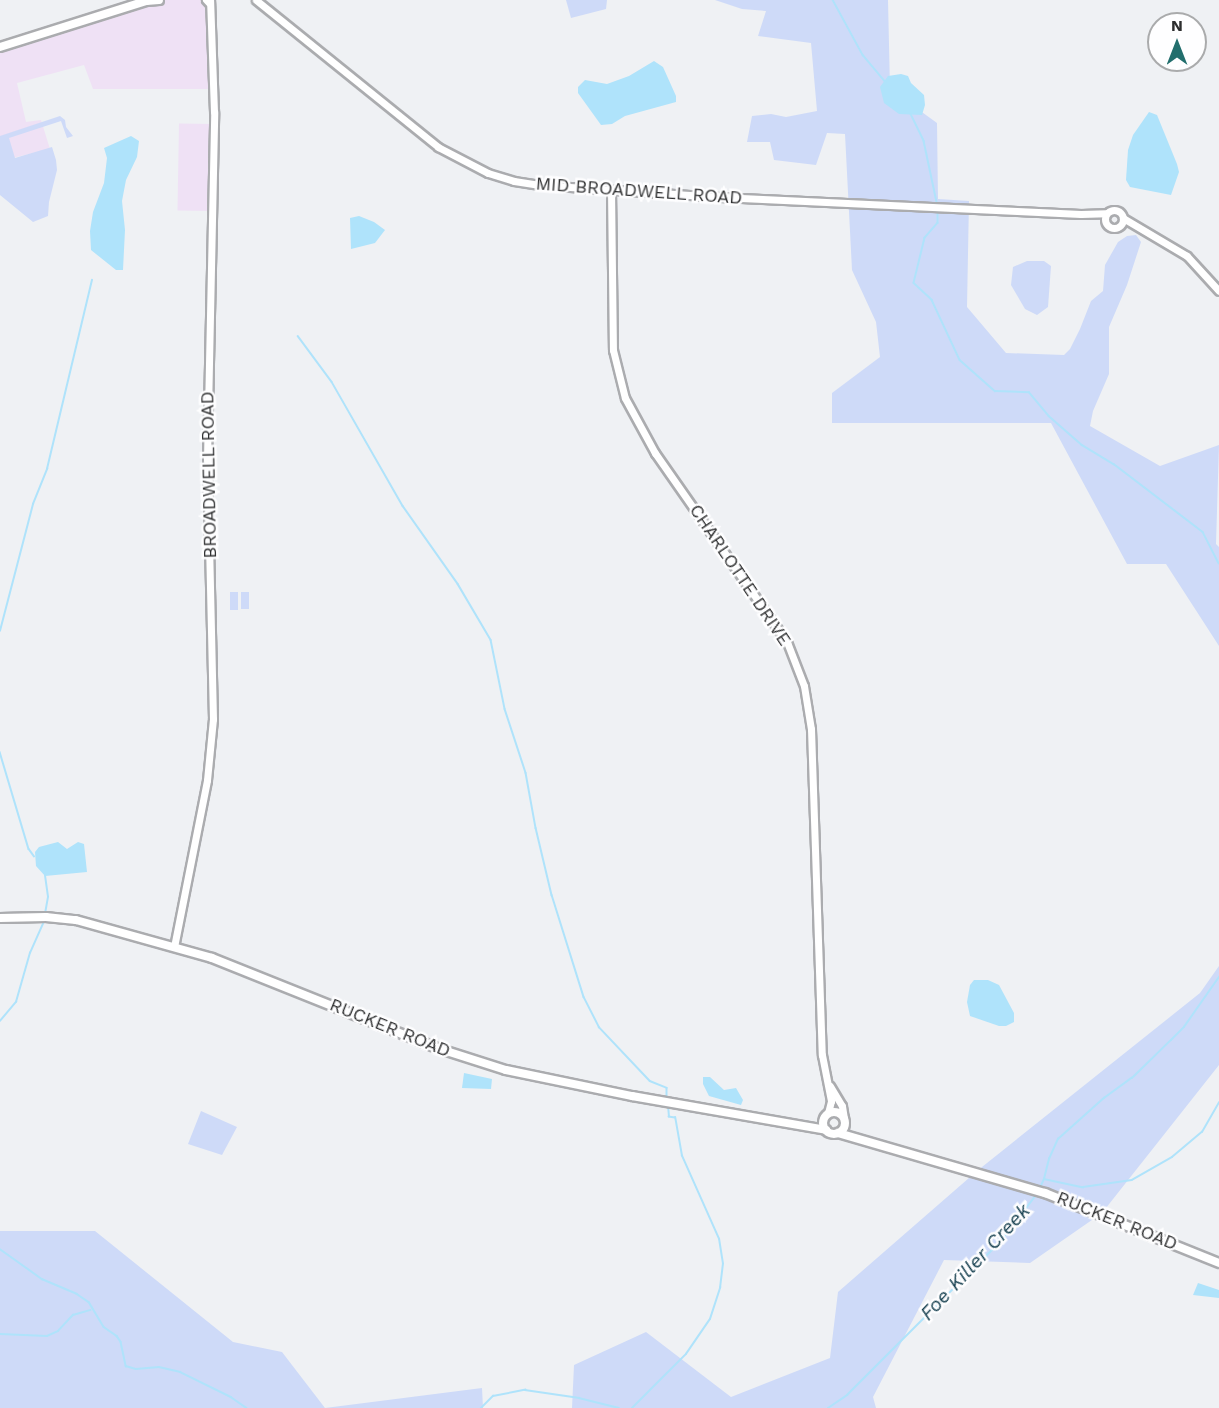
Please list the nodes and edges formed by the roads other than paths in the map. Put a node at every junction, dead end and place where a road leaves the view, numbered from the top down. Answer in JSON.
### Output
{"nodes":[{"id":1,"x":136,"y":0,"type":"edge"},
{"id":2,"x":148,"y":0,"type":"edge"},
{"id":3,"x":159,"y":0,"type":"edge"},
{"id":4,"x":256,"y":0,"type":"edge"},
{"id":5,"x":209,"y":1,"type":"edge"},
{"id":6,"x":0,"y":41,"type":"edge"},
{"id":7,"x":0,"y":47,"type":"edge"},
{"id":8,"x":611,"y":190,"type":"junction"},
{"id":9,"x":1106,"y":213,"type":"junction"},
{"id":10,"x":1081,"y":214,"type":"junction"},
{"id":11,"x":1122,"y":221,"type":"junction"},
{"id":12,"x":1105,"y":223,"type":"junction"},
{"id":13,"x":1219,"y":291,"type":"edge"},
{"id":14,"x":0,"y":918,"type":"edge"},
{"id":15,"x":174,"y":947,"type":"junction"},
{"id":16,"x":828,"y":1084,"type":"junction"},
{"id":17,"x":827,"y":1114,"type":"junction"},
{"id":18,"x":844,"y":1120,"type":"junction"},
{"id":19,"x":786,"y":1124,"type":"junction"},
{"id":20,"x":826,"y":1130,"type":"junction"},
{"id":21,"x":838,"y":1133,"type":"junction"},
{"id":22,"x":875,"y":1144,"type":"junction"},
{"id":23,"x":1219,"y":1263,"type":"edge"}],
"edges":[{"from":1,"to":6,"type":"main road"},
{"from":2,"to":3,"type":"main road"},
{"from":2,"to":7,"type":"main road"},
{"from":4,"to":8,"type":"street","name":"MID BROADWELL ROAD"},
{"from":5,"to":15,"type":"street","name":"BROADWELL ROAD"},
{"from":8,"to":10,"type":"street","name":"MID BROADWELL ROAD"},
{"from":8,"to":16,"type":"street","name":"CHARLOTTE DRIVE"},
{"from":9,"to":10,"type":"street","name":"MID BROADWELL ROAD"},
{"from":9,"to":11,"type":"street","name":"MID BROADWELL ROAD"},
{"from":9,"to":12,"type":"street"},
{"from":10,"to":12,"type":"street","name":"MID BROADWELL ROAD"},
{"from":11,"to":12,"type":"street","name":"MID BROADWELL ROAD"},
{"from":11,"to":13,"type":"street"},
{"from":14,"to":15,"type":"main road","name":"RUCKER ROAD"},
{"from":15,"to":19,"type":"main road","name":"RUCKER ROAD"},
{"from":16,"to":17,"type":"street","name":"CHARLOTTE DRIVE"},
{"from":16,"to":18,"type":"street","name":"CHARLOTTE DRIVE"},
{"from":17,"to":18,"type":"main road"},
{"from":17,"to":19,"type":"main road","name":"RUCKER ROAD"},
{"from":17,"to":20,"type":"main road"},
{"from":18,"to":21,"type":"main road"},
{"from":18,"to":22,"type":"main road","name":"RUCKER ROAD"},
{"from":19,"to":20,"type":"main road","name":"RUCKER ROAD"},
{"from":20,"to":21,"type":"main road"},
{"from":21,"to":22,"type":"main road","name":"RUCKER ROAD"},
{"from":22,"to":23,"type":"main road","name":"RUCKER ROAD"}]}
